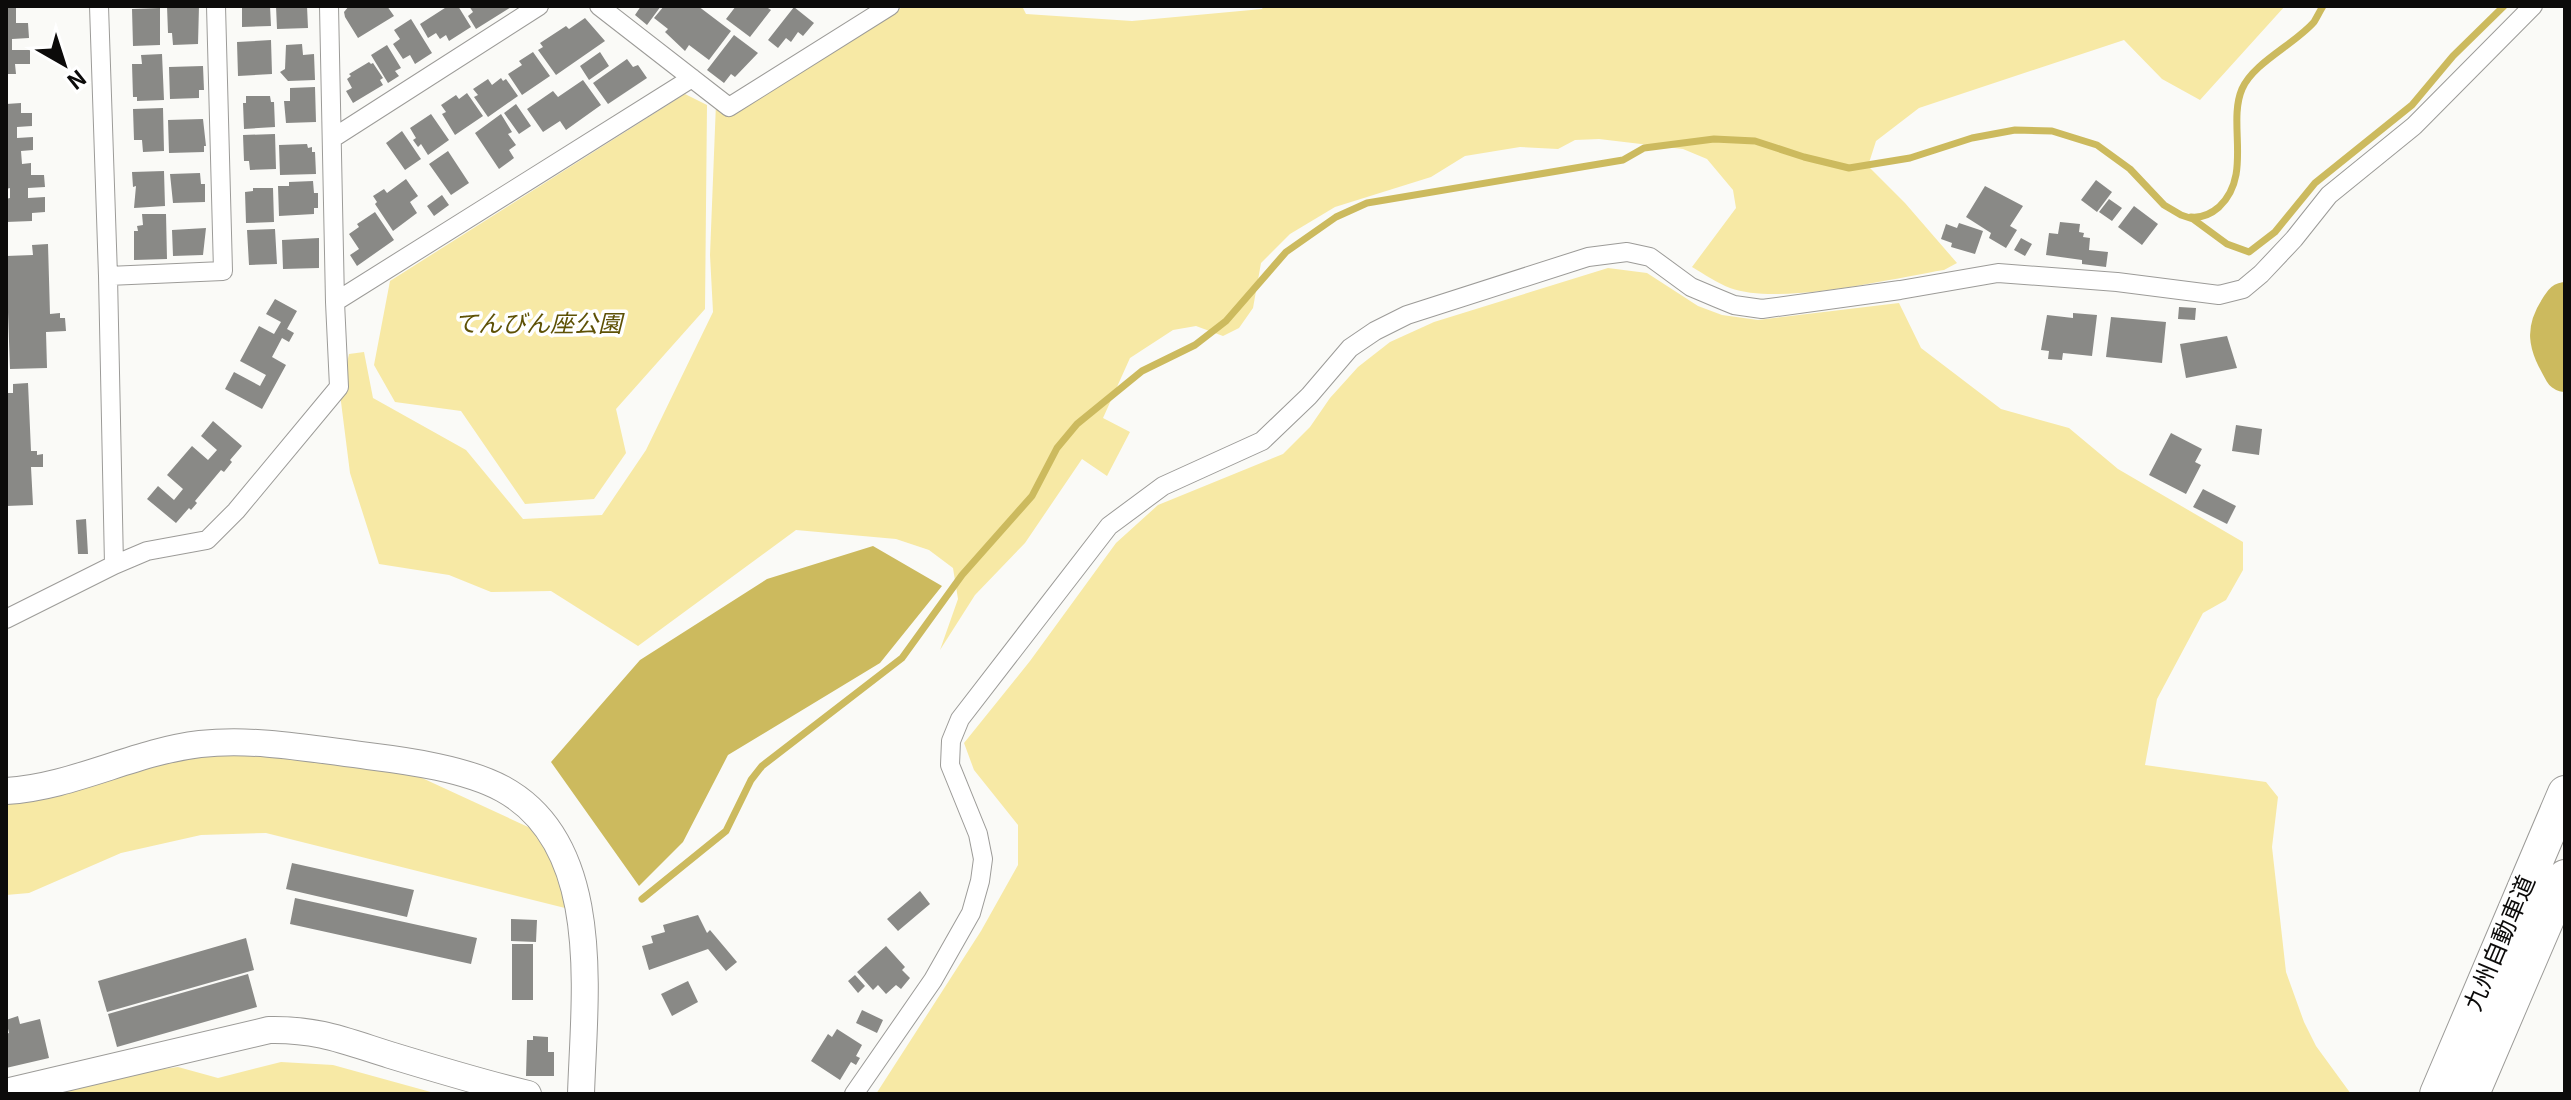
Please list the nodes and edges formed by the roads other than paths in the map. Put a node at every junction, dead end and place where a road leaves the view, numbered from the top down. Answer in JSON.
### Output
{"nodes":[{"id":1,"x":99,"y":6,"type":"edge"},
{"id":2,"x":216,"y":6,"type":"edge"},
{"id":3,"x":329,"y":6,"type":"edge"},
{"id":4,"x":539,"y":6,"type":"edge"},
{"id":5,"x":599,"y":6,"type":"edge"},
{"id":6,"x":890,"y":6,"type":"edge"},
{"id":7,"x":2533,"y":6,"type":"edge"},
{"id":8,"x":692,"y":78,"type":"junction"},
{"id":9,"x":333,"y":138,"type":"junction"},
{"id":10,"x":108,"y":276,"type":"junction"},
{"id":11,"x":335,"y":302,"type":"junction"},
{"id":12,"x":114,"y":565,"type":"junction"},
{"id":13,"x":6,"y":619,"type":"edge"},
{"id":14,"x":6,"y":791,"type":"edge"},
{"id":15,"x":2565,"y":793,"type":"edge"},
{"id":16,"x":2565,"y":877,"type":"edge"},
{"id":17,"x":6,"y":1092,"type":"edge"},
{"id":18,"x":528,"y":1094,"type":"edge"},
{"id":19,"x":581,"y":1094,"type":"edge"},
{"id":20,"x":854,"y":1094,"type":"edge"},
{"id":21,"x":2437,"y":1094,"type":"edge"},
{"id":22,"x":2472,"y":1094,"type":"edge"}],
"edges":[{"from":1,"to":10,"type":"street"},
{"from":2,"to":10,"type":"street"},
{"from":3,"to":9,"type":"street"},
{"from":4,"to":9,"type":"street"},
{"from":5,"to":8,"type":"street"},
{"from":6,"to":8,"type":"street"},
{"from":7,"to":20,"type":"street"},
{"from":8,"to":11,"type":"street"},
{"from":9,"to":11,"type":"street"},
{"from":10,"to":12,"type":"street"},
{"from":11,"to":12,"type":"street"},
{"from":12,"to":13,"type":"street"},
{"from":14,"to":19,"type":"street"},
{"from":15,"to":21,"type":"highway","name":"九州自動車道"},
{"from":16,"to":22,"type":"highway","name":"九州自動車道"},
{"from":17,"to":18,"type":"street"}]}
